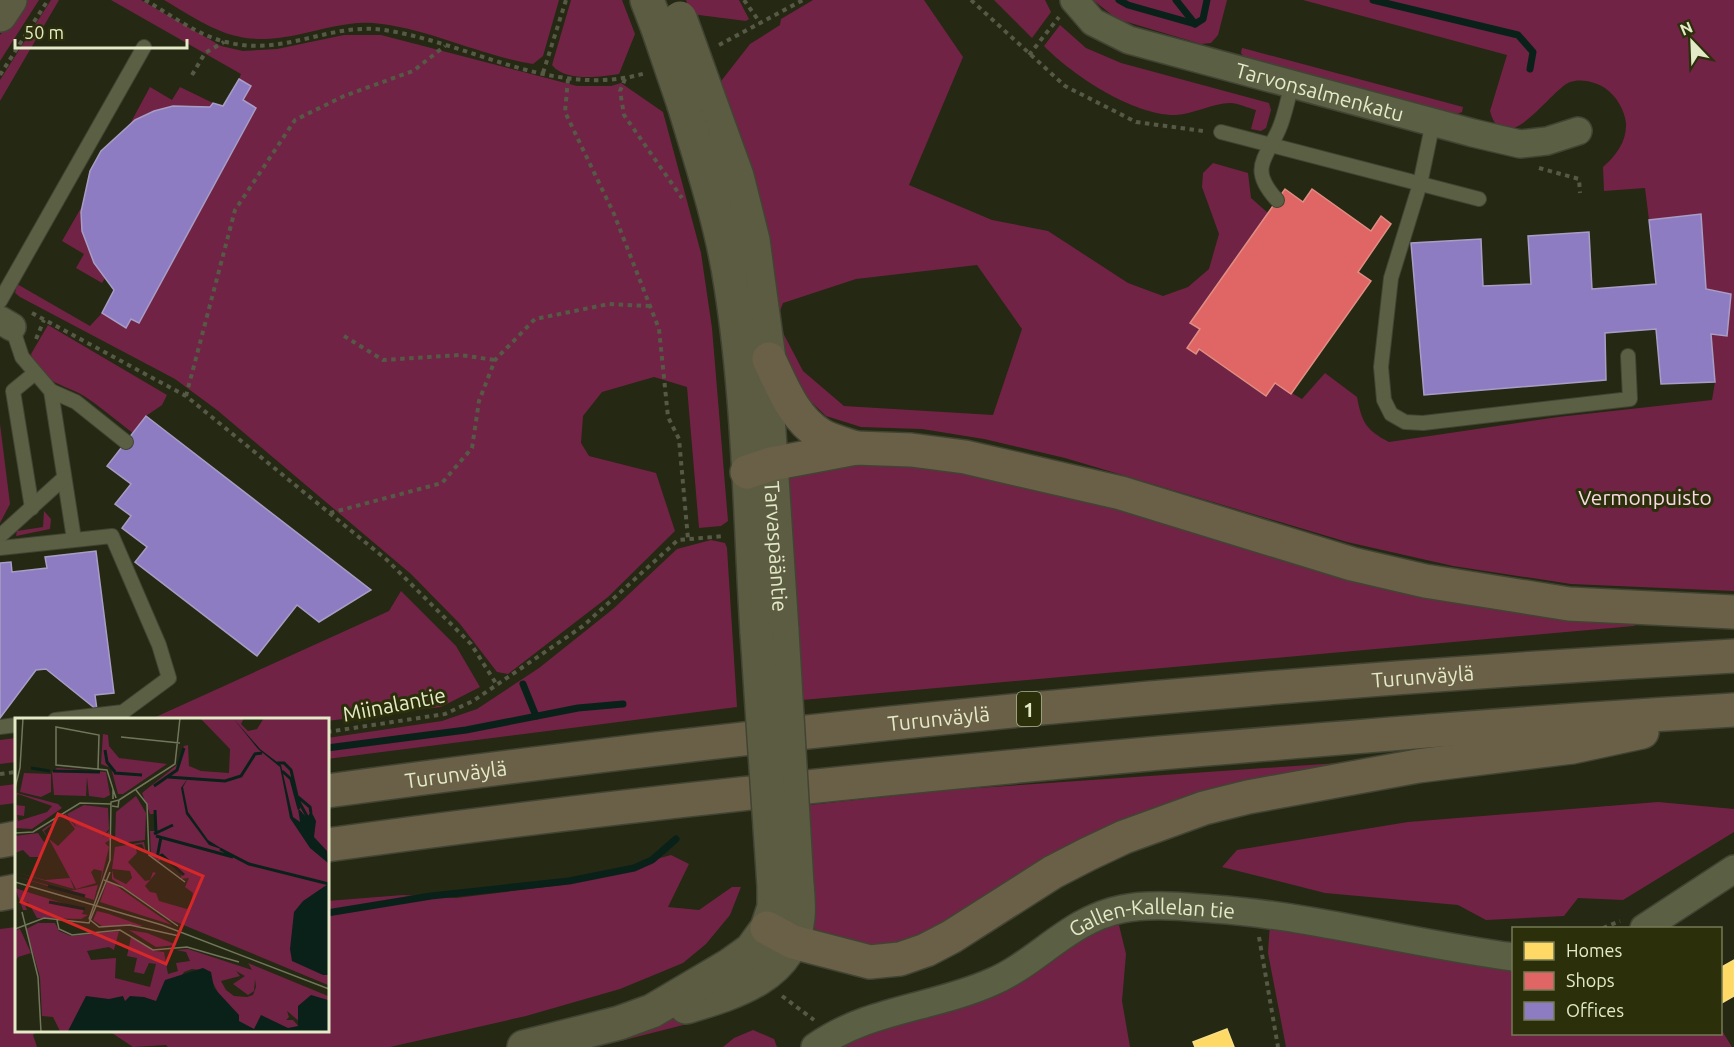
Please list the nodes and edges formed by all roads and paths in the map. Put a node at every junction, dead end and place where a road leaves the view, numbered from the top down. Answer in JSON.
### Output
{"nodes":[{"id":1,"x":10,"y":0,"type":"edge"},
{"id":2,"x":48,"y":0,"type":"edge"},
{"id":3,"x":145,"y":0,"type":"edge"},
{"id":4,"x":566,"y":0,"type":"edge"},
{"id":5,"x":744,"y":0,"type":"edge"},
{"id":6,"x":803,"y":0,"type":"edge"},
{"id":7,"x":971,"y":0,"type":"edge"},
{"id":8,"x":1068,"y":7,"type":"edge"},
{"id":9,"x":664,"y":11,"type":"edge"},
{"id":10,"x":0,"y":15,"type":"edge"},
{"id":11,"x":761,"y":24,"type":"junction"},
{"id":12,"x":224,"y":42,"type":"junction"},
{"id":13,"x":445,"y":46,"type":"junction"},
{"id":14,"x":144,"y":47,"type":"dead end"},
{"id":15,"x":714,"y":48,"type":"dead end"},
{"id":16,"x":1029,"y":55,"type":"junction"},
{"id":17,"x":648,"y":72,"type":"dead end"},
{"id":18,"x":543,"y":73,"type":"junction"},
{"id":19,"x":0,"y":75,"type":"edge"},
{"id":20,"x":192,"y":75,"type":"dead end"},
{"id":21,"x":625,"y":79,"type":"junction"},
{"id":22,"x":568,"y":80,"type":"junction"},
{"id":23,"x":1292,"y":84,"type":"junction"},
{"id":24,"x":696,"y":100,"type":"junction"},
{"id":25,"x":1433,"y":122,"type":"junction"},
{"id":26,"x":1578,"y":131,"type":"dead end"},
{"id":27,"x":1221,"y":132,"type":"joint"},
{"id":28,"x":1270,"y":144,"type":"junction"},
{"id":29,"x":1420,"y":184,"type":"junction"},
{"id":30,"x":1479,"y":199,"type":"dead end"},
{"id":31,"x":1276,"y":200,"type":"dead end"},
{"id":32,"x":686,"y":207,"type":"dead end"},
{"id":33,"x":649,"y":306,"type":"junction"},
{"id":34,"x":4,"y":311,"type":"edge"},
{"id":35,"x":344,"y":336,"type":"dead end"},
{"id":36,"x":1628,"y":356,"type":"dead end"},
{"id":37,"x":769,"y":359,"type":"junction"},
{"id":38,"x":495,"y":360,"type":"junction"},
{"id":39,"x":35,"y":373,"type":"junction"},
{"id":40,"x":51,"y":391,"type":"junction"},
{"id":41,"x":186,"y":396,"type":"junction"},
{"id":42,"x":126,"y":442,"type":"dead end"},
{"id":43,"x":856,"y":448,"type":"junction"},
{"id":44,"x":759,"y":468,"type":"junction"},
{"id":45,"x":64,"y":478,"type":"junction"},
{"id":46,"x":32,"y":508,"type":"junction"},
{"id":47,"x":329,"y":514,"type":"junction"},
{"id":48,"x":0,"y":536,"type":"edge"},
{"id":49,"x":734,"y":536,"type":"dead end"},
{"id":50,"x":74,"y":539,"type":"junction"},
{"id":51,"x":688,"y":539,"type":"junction"},
{"id":52,"x":0,"y":548,"type":"edge"},
{"id":53,"x":1734,"y":612,"type":"edge"},
{"id":54,"x":1734,"y":656,"type":"edge"},
{"id":55,"x":497,"y":685,"type":"junction"},
{"id":56,"x":1734,"y":711,"type":"edge"},
{"id":57,"x":72,"y":718,"type":"edge"},
{"id":58,"x":15,"y":725,"type":"edge"},
{"id":59,"x":0,"y":727,"type":"edge"},
{"id":60,"x":328,"y":732,"type":"edge"},
{"id":61,"x":15,"y":772,"type":"edge"},
{"id":62,"x":0,"y":774,"type":"edge"},
{"id":63,"x":328,"y":791,"type":"edge"},
{"id":64,"x":15,"y":838,"type":"edge"},
{"id":65,"x":0,"y":841,"type":"edge"},
{"id":66,"x":328,"y":845,"type":"edge"},
{"id":67,"x":1734,"y":869,"type":"edge"},
{"id":68,"x":15,"y":891,"type":"edge"},
{"id":69,"x":0,"y":894,"type":"edge"},
{"id":70,"x":1255,"y":912,"type":"junction"},
{"id":71,"x":1646,"y":927,"type":"edge"},
{"id":72,"x":780,"y":935,"type":"junction"},
{"id":73,"x":1512,"y":957,"type":"edge"},
{"id":74,"x":781,"y":994,"type":"dead end"},
{"id":75,"x":816,"y":1035,"type":"edge"},
{"id":76,"x":524,"y":1047,"type":"edge"},
{"id":77,"x":1278,"y":1047,"type":"edge"}],
"edges":[{"from":1,"to":10,"type":"main road"},
{"from":2,"to":19,"type":"path"},
{"from":3,"to":12,"type":"path"},
{"from":4,"to":18,"type":"path"},
{"from":5,"to":11,"type":"path"},
{"from":6,"to":11,"type":"path"},
{"from":7,"to":16,"type":"path"},
{"from":8,"to":16,"type":"path"},
{"from":8,"to":23,"type":"street","name":"Tarvonsalmenkatu"},
{"from":9,"to":24,"type":"main road","name":"Tarvaspääntie","bridge":true},
{"from":11,"to":15,"type":"path"},
{"from":12,"to":13,"type":"path"},
{"from":12,"to":20,"type":"path"},
{"from":13,"to":18,"type":"path"},
{"from":13,"to":41,"type":"path"},
{"from":14,"to":34,"type":"lane"},
{"from":16,"to":27,"type":"path"},
{"from":17,"to":21,"type":"path"},
{"from":18,"to":22,"type":"path"},
{"from":21,"to":22,"type":"path"},
{"from":21,"to":32,"type":"path"},
{"from":22,"to":33,"type":"path"},
{"from":23,"to":25,"type":"street","name":"Tarvonsalmenkatu"},
{"from":23,"to":28,"type":"lane"},
{"from":24,"to":37,"type":"main road","name":"Tarvaspääntie"},
{"from":24,"to":44,"type":"main road","name":"Tarvaspääntie"},
{"from":25,"to":26,"type":"street","name":"Tarvonsalmenkatu"},
{"from":25,"to":29,"type":"lane"},
{"from":27,"to":28,"type":"lane"},
{"from":28,"to":29,"type":"lane"},
{"from":28,"to":31,"type":"lane"},
{"from":29,"to":30,"type":"lane"},
{"from":29,"to":36,"type":"lane"},
{"from":33,"to":38,"type":"path"},
{"from":33,"to":51,"type":"path"},
{"from":34,"to":39,"type":"lane"},
{"from":34,"to":41,"type":"path"},
{"from":35,"to":38,"type":"path"},
{"from":37,"to":43,"type":"highway"},
{"from":37,"to":44,"type":"main road","name":"Tarvaspääntie"},
{"from":38,"to":47,"type":"path"},
{"from":39,"to":40,"type":"lane"},
{"from":39,"to":46,"type":"lane"},
{"from":40,"to":42,"type":"lane"},
{"from":40,"to":45,"type":"lane"},
{"from":41,"to":47,"type":"path"},
{"from":43,"to":44,"type":"highway"},
{"from":43,"to":53,"type":"highway"},
{"from":44,"to":72,"type":"main road","name":"Tarvaspääntie","bridge":true},
{"from":45,"to":46,"type":"lane"},
{"from":45,"to":50,"type":"lane"},
{"from":46,"to":48,"type":"lane"},
{"from":47,"to":55,"type":"path"},
{"from":49,"to":51,"type":"path"},
{"from":50,"to":52,"type":"lane"},
{"from":50,"to":57,"type":"lane"},
{"from":51,"to":55,"type":"path","name":"Miinalantie"},
{"from":54,"to":63,"type":"highway","name":"Turunväylä","number":"1"},
{"from":55,"to":60,"type":"path","name":"Miinalantie"},
{"from":56,"to":66,"type":"highway"},
{"from":56,"to":72,"type":"highway"},
{"from":58,"to":59,"type":"lane"},
{"from":61,"to":62,"type":"path"},
{"from":64,"to":65,"type":"highway"},
{"from":67,"to":71,"type":"street"},
{"from":68,"to":69,"type":"highway"},
{"from":70,"to":73,"type":"street","name":"Gallen-Kallelan tie"},
{"from":70,"to":75,"type":"street","name":"Gallen-Kallelan tie"},
{"from":70,"to":77,"type":"path"},
{"from":72,"to":76,"type":"main road","name":"Tarvaspääntie"},
{"from":74,"to":75,"type":"path"}]}
